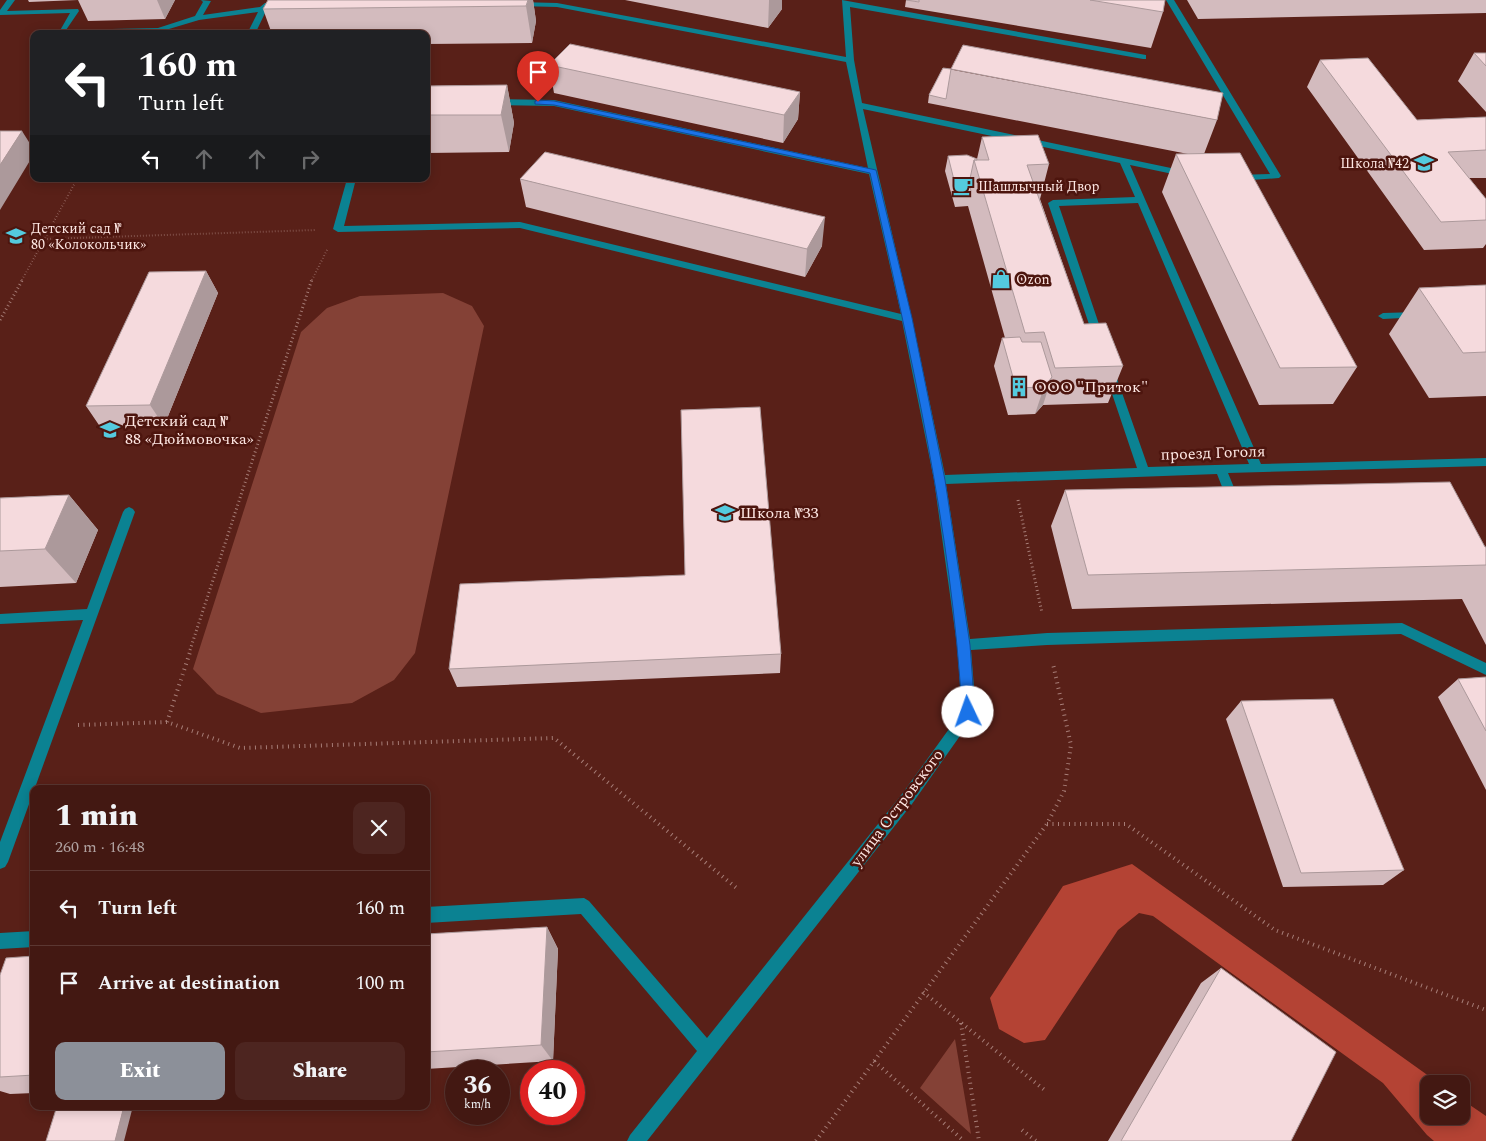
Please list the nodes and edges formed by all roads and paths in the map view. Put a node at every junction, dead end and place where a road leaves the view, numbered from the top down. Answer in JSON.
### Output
{"nodes":[{"id":1,"x":11,"y":0,"type":"edge"},
{"id":2,"x":205,"y":0,"type":"edge"},
{"id":3,"x":267,"y":0,"type":"edge"},
{"id":4,"x":1170,"y":0,"type":"edge"},
{"id":5,"x":846,"y":2,"type":"edge"},
{"id":6,"x":508,"y":4,"type":"edge"},
{"id":7,"x":292,"y":8,"type":"edge"},
{"id":8,"x":263,"y":9,"type":"junction"},
{"id":9,"x":198,"y":18,"type":"junction"},
{"id":10,"x":63,"y":30,"type":"edge"},
{"id":11,"x":159,"y":30,"type":"edge"},
{"id":12,"x":253,"y":30,"type":"edge"},
{"id":13,"x":1143,"y":57,"type":"dead end"},
{"id":14,"x":850,"y":60,"type":"junction"},
{"id":15,"x":483,"y":102,"type":"edge"},
{"id":16,"x":858,"y":105,"type":"junction"},
{"id":17,"x":1124,"y":161,"type":"junction"},
{"id":18,"x":873,"y":172,"type":"junction"},
{"id":19,"x":1194,"y":175,"type":"edge"},
{"id":20,"x":1230,"y":178,"type":"edge"},
{"id":21,"x":75,"y":182,"type":"edge"},
{"id":22,"x":351,"y":182,"type":"edge"},
{"id":23,"x":1141,"y":200,"type":"junction"},
{"id":24,"x":338,"y":229,"type":"junction"},
{"id":25,"x":44,"y":239,"type":"junction"},
{"id":26,"x":1430,"y":315,"type":"edge"},
{"id":27,"x":1383,"y":316,"type":"dead end"},
{"id":28,"x":908,"y":318,"type":"junction"},
{"id":29,"x":0,"y":320,"type":"edge"},
{"id":30,"x":1486,"y":462,"type":"edge"},
{"id":31,"x":1257,"y":468,"type":"junction"},
{"id":32,"x":1220,"y":469,"type":"junction"},
{"id":33,"x":1144,"y":472,"type":"junction"},
{"id":34,"x":940,"y":480,"type":"junction"},
{"id":35,"x":1237,"y":509,"type":"edge"},
{"id":36,"x":129,"y":512,"type":"dead end"},
{"id":37,"x":91,"y":614,"type":"junction"},
{"id":38,"x":0,"y":618,"type":"edge"},
{"id":39,"x":964,"y":645,"type":"junction"},
{"id":40,"x":1486,"y":668,"type":"edge"},
{"id":41,"x":167,"y":722,"type":"junction"},
{"id":42,"x":50,"y":726,"type":"junction"},
{"id":43,"x":0,"y":862,"type":"edge"},
{"id":44,"x":740,"y":890,"type":"dead end"},
{"id":45,"x":430,"y":915,"type":"edge"},
{"id":46,"x":30,"y":938,"type":"edge"},
{"id":47,"x":0,"y":940,"type":"edge"},
{"id":48,"x":923,"y":992,"type":"junction"},
{"id":49,"x":1486,"y":1010,"type":"edge"},
{"id":50,"x":961,"y":1022,"type":"junction"},
{"id":51,"x":706,"y":1050,"type":"junction"},
{"id":52,"x":874,"y":1061,"type":"junction"},
{"id":53,"x":1047,"y":1092,"type":"dead end"},
{"id":54,"x":1022,"y":1130,"type":"dead end"},
{"id":55,"x":636,"y":1141,"type":"edge"},
{"id":56,"x":816,"y":1141,"type":"edge"},
{"id":57,"x":964,"y":1141,"type":"edge"},
{"id":58,"x":979,"y":1141,"type":"edge"},
{"id":59,"x":1036,"y":1141,"type":"edge"}],
"edges":[{"from":1,"to":10,"type":"street"},
{"from":2,"to":9,"type":"street"},
{"from":3,"to":8,"type":"street"},
{"from":4,"to":20,"type":"street"},
{"from":5,"to":13,"type":"street"},
{"from":5,"to":14,"type":"street","name":"улица Островского"},
{"from":6,"to":14,"type":"street"},
{"from":7,"to":8,"type":"street"},
{"from":8,"to":9,"type":"street"},
{"from":8,"to":12,"type":"street"},
{"from":9,"to":11,"type":"street"},
{"from":14,"to":16,"type":"street","name":"улица Островского"},
{"from":15,"to":18,"type":"street"},
{"from":16,"to":17,"type":"street"},
{"from":16,"to":18,"type":"street","name":"улица Островского"},
{"from":17,"to":19,"type":"street"},
{"from":17,"to":23,"type":"street"},
{"from":18,"to":28,"type":"street","name":"улица Островского"},
{"from":21,"to":25,"type":"path"},
{"from":22,"to":24,"type":"street"},
{"from":23,"to":31,"type":"street"},
{"from":23,"to":33,"type":"street"},
{"from":24,"to":25,"type":"path"},
{"from":24,"to":28,"type":"street"},
{"from":24,"to":41,"type":"path"},
{"from":25,"to":29,"type":"path"},
{"from":26,"to":27,"type":"street"},
{"from":28,"to":34,"type":"street","name":"улица Островского"},
{"from":30,"to":31,"type":"street","name":"проезд Гоголя"},
{"from":31,"to":32,"type":"street","name":"проезд Гоголя"},
{"from":32,"to":33,"type":"street","name":"проезд Гоголя"},
{"from":32,"to":35,"type":"street"},
{"from":33,"to":34,"type":"street","name":"проезд Гоголя"},
{"from":34,"to":39,"type":"street","name":"улица Островского"},
{"from":36,"to":37,"type":"street"},
{"from":37,"to":38,"type":"street"},
{"from":37,"to":42,"type":"street"},
{"from":39,"to":40,"type":"street"},
{"from":39,"to":51,"type":"street","name":"улица Островского"},
{"from":41,"to":42,"type":"path"},
{"from":41,"to":44,"type":"path"},
{"from":42,"to":43,"type":"street"},
{"from":45,"to":51,"type":"street"},
{"from":46,"to":47,"type":"street"},
{"from":48,"to":49,"type":"path"},
{"from":48,"to":50,"type":"path"},
{"from":48,"to":52,"type":"path"},
{"from":50,"to":53,"type":"path"},
{"from":50,"to":58,"type":"path"},
{"from":51,"to":55,"type":"street","name":"улица Островского"},
{"from":52,"to":56,"type":"path"},
{"from":52,"to":57,"type":"path"},
{"from":54,"to":59,"type":"path"}]}
